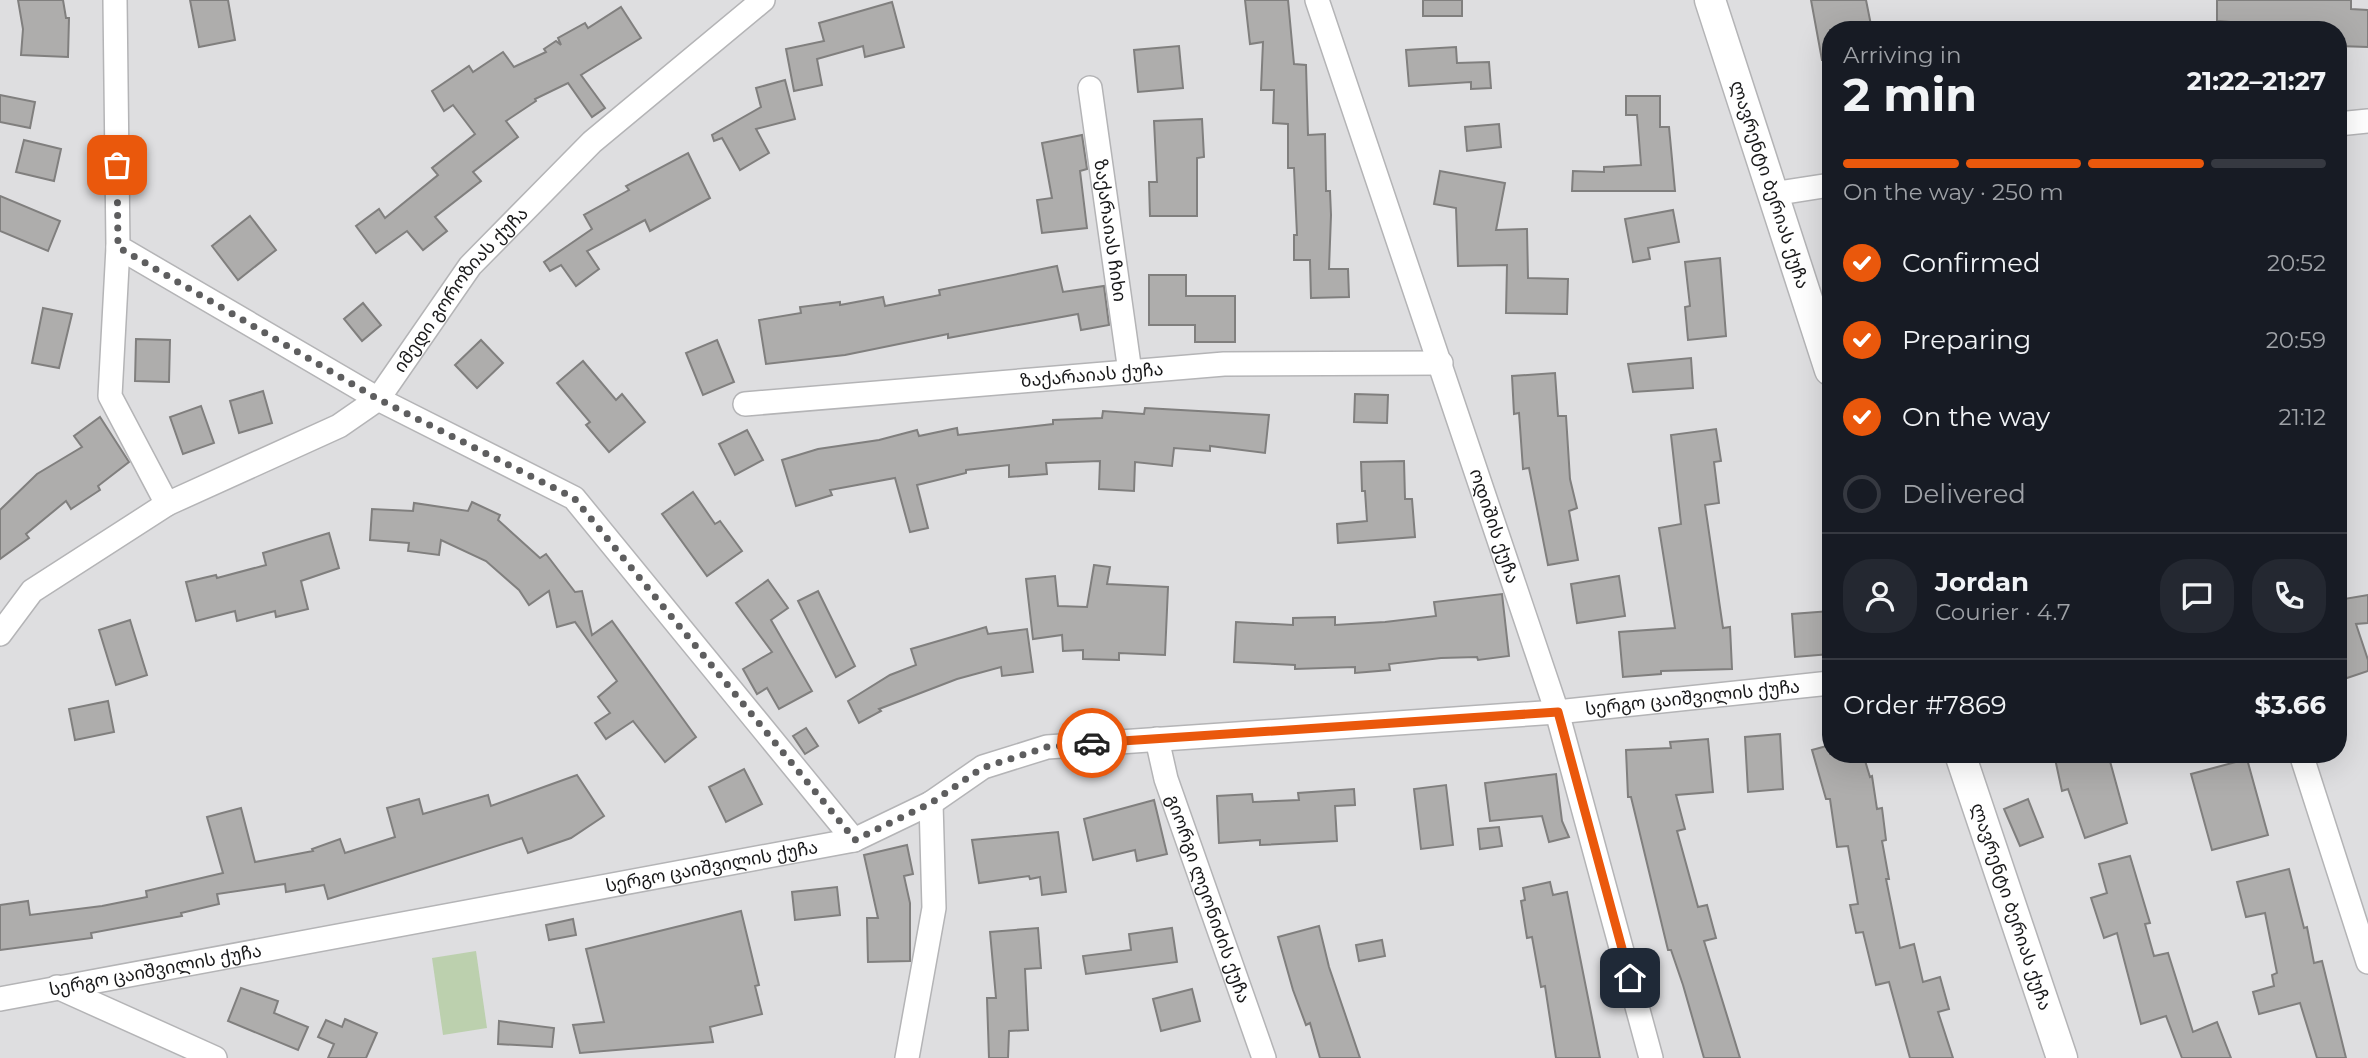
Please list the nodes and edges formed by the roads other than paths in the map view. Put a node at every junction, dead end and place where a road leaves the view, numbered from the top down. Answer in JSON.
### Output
{"nodes":[{"id":1,"x":115,"y":0,"type":"edge"},
{"id":2,"x":763,"y":0,"type":"edge"},
{"id":3,"x":1317,"y":0,"type":"edge"},
{"id":4,"x":1710,"y":0,"type":"edge"},
{"id":5,"x":1090,"y":88,"type":"dead end"},
{"id":6,"x":2368,"y":121,"type":"edge"},
{"id":7,"x":2347,"y":123,"type":"edge"},
{"id":8,"x":1822,"y":186,"type":"edge"},
{"id":9,"x":1772,"y":194,"type":"junction"},
{"id":10,"x":118,"y":247,"type":"junction"},
{"id":11,"x":1822,"y":346,"type":"edge"},
{"id":12,"x":1441,"y":363,"type":"junction"},
{"id":13,"x":1130,"y":372,"type":"junction"},
{"id":14,"x":378,"y":399,"type":"junction"},
{"id":15,"x":745,"y":404,"type":"dead end"},
{"id":16,"x":167,"y":504,"type":"junction"},
{"id":17,"x":0,"y":634,"type":"edge"},
{"id":18,"x":1822,"y":684,"type":"edge"},
{"id":19,"x":1558,"y":712,"type":"junction"},
{"id":20,"x":1157,"y":739,"type":"junction"},
{"id":21,"x":1963,"y":763,"type":"edge"},
{"id":22,"x":2304,"y":763,"type":"edge"},
{"id":23,"x":931,"y":803,"type":"junction"},
{"id":24,"x":855,"y":840,"type":"junction"},
{"id":25,"x":2361,"y":915,"type":"edge"},
{"id":26,"x":2368,"y":962,"type":"edge"},
{"id":27,"x":57,"y":987,"type":"junction"},
{"id":28,"x":0,"y":999,"type":"edge"},
{"id":29,"x":215,"y":1058,"type":"edge"},
{"id":30,"x":907,"y":1058,"type":"edge"},
{"id":31,"x":1264,"y":1058,"type":"edge"},
{"id":32,"x":1651,"y":1058,"type":"edge"},
{"id":33,"x":2062,"y":1058,"type":"edge"}],
"edges":[{"from":1,"to":10,"type":"street"},
{"from":2,"to":14,"type":"street","name":"იმედი გოროზიას ქუჩა"},
{"from":3,"to":12,"type":"street","name":"ოდიშის ქუჩა"},
{"from":4,"to":9,"type":"main road","name":"ლავრენტი ბერიას ქუჩა"},
{"from":5,"to":13,"type":"street","name":"ზაქარაიას ჩიხი"},
{"from":6,"to":7,"type":"street"},
{"from":8,"to":9,"type":"street"},
{"from":9,"to":11,"type":"main road","name":"ლავრენტი ბერიას ქუჩა"},
{"from":10,"to":14,"type":"street"},
{"from":10,"to":16,"type":"street"},
{"from":12,"to":13,"type":"street","name":"ზაქარაიას ქუჩა"},
{"from":12,"to":19,"type":"street","name":"ოდიშის ქუჩა"},
{"from":13,"to":15,"type":"street","name":"ზაქარაიას ქუჩა"},
{"from":14,"to":16,"type":"street","name":"იმედი გოროზიას ქუჩა"},
{"from":14,"to":24,"type":"street"},
{"from":16,"to":17,"type":"street","name":"იმედი გოროზიას ქუჩა"},
{"from":18,"to":19,"type":"street","name":"სერგო ცაიშვილის ქუჩა"},
{"from":19,"to":20,"type":"street","name":"სერგო ცაიშვილის ქუჩა"},
{"from":19,"to":32,"type":"street","name":"ოდიშის ქუჩა"},
{"from":20,"to":23,"type":"street","name":"სერგო ცაიშვილის ქუჩა"},
{"from":20,"to":31,"type":"street","name":"გიორგი ლეონიძის ქუჩა"},
{"from":21,"to":33,"type":"main road","name":"ლავრენტი ბერიას ქუჩა"},
{"from":22,"to":25,"type":"street"},
{"from":23,"to":24,"type":"street","name":"სერგო ცაიშვილის ქუჩა"},
{"from":23,"to":30,"type":"street"},
{"from":24,"to":27,"type":"street","name":"სერგო ცაიშვილის ქუჩა"},
{"from":25,"to":26,"type":"street"},
{"from":27,"to":28,"type":"street","name":"სერგო ცაიშვილის ქუჩა"},
{"from":27,"to":29,"type":"street"}]}
